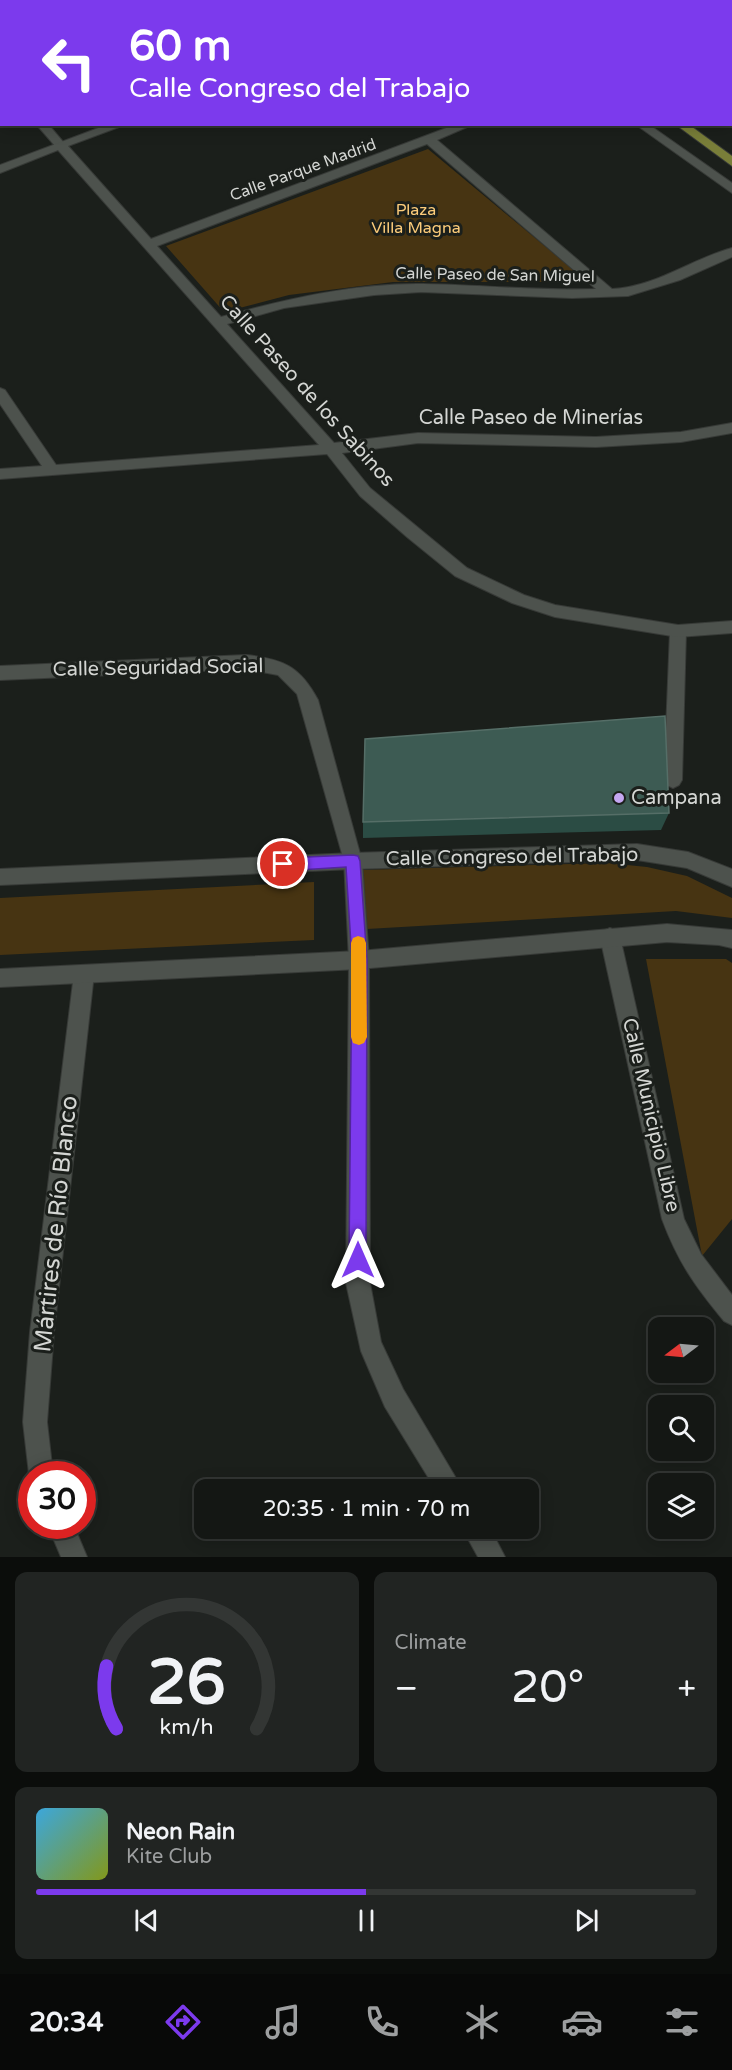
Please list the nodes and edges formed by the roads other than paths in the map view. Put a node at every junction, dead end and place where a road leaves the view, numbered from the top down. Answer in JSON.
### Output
{"nodes":[{"id":1,"x":43,"y":126,"type":"edge"},
{"id":2,"x":116,"y":126,"type":"edge"},
{"id":3,"x":464,"y":126,"type":"edge"},
{"id":4,"x":643,"y":126,"type":"edge"},
{"id":5,"x":683,"y":126,"type":"edge"},
{"id":6,"x":429,"y":140,"type":"junction"},
{"id":7,"x":60,"y":145,"type":"junction"},
{"id":8,"x":732,"y":162,"type":"edge"},
{"id":9,"x":0,"y":170,"type":"edge"},
{"id":10,"x":732,"y":189,"type":"edge"},
{"id":11,"x":148,"y":245,"type":"junction"},
{"id":12,"x":732,"y":252,"type":"edge"},
{"id":13,"x":610,"y":294,"type":"junction"},
{"id":14,"x":217,"y":322,"type":"junction"},
{"id":15,"x":0,"y":393,"type":"edge"},
{"id":16,"x":732,"y":428,"type":"edge"},
{"id":17,"x":331,"y":449,"type":"junction"},
{"id":18,"x":53,"y":471,"type":"junction"},
{"id":19,"x":0,"y":474,"type":"edge"},
{"id":20,"x":732,"y":627,"type":"edge"},
{"id":21,"x":678,"y":631,"type":"junction"},
{"id":22,"x":0,"y":673,"type":"edge"},
{"id":23,"x":673,"y":780,"type":"dead end"},
{"id":24,"x":353,"y":861,"type":"junction"},
{"id":25,"x":0,"y":877,"type":"edge"},
{"id":26,"x":732,"y":878,"type":"edge"},
{"id":27,"x":610,"y":937,"type":"junction"},
{"id":28,"x":732,"y":939,"type":"edge"},
{"id":29,"x":359,"y":960,"type":"junction"},
{"id":30,"x":84,"y":974,"type":"junction"},
{"id":31,"x":0,"y":978,"type":"edge"},
{"id":32,"x":732,"y":1313,"type":"edge"},
{"id":33,"x":40,"y":1461,"type":"edge"},
{"id":34,"x":445,"y":1479,"type":"edge"},
{"id":35,"x":66,"y":1539,"type":"edge"},
{"id":36,"x":481,"y":1539,"type":"edge"},
{"id":37,"x":74,"y":1557,"type":"edge"},
{"id":38,"x":492,"y":1557,"type":"edge"}],
"edges":[{"from":1,"to":7,"type":"street","name":"Calle Paseo de los Sabinos"},
{"from":2,"to":7,"type":"street"},
{"from":3,"to":6,"type":"street","name":"Calle Parque Madrid"},
{"from":4,"to":10,"type":"street"},
{"from":5,"to":8,"type":"main road"},
{"from":6,"to":11,"type":"street","name":"Calle Parque Madrid"},
{"from":6,"to":13,"type":"street"},
{"from":7,"to":9,"type":"street"},
{"from":7,"to":11,"type":"street","name":"Calle Paseo de los Sabinos"},
{"from":11,"to":14,"type":"street","name":"Calle Paseo de los Sabinos"},
{"from":12,"to":13,"type":"street","name":"Calle Paseo de San Miguel"},
{"from":13,"to":14,"type":"street","name":"Calle Paseo de San Miguel"},
{"from":14,"to":17,"type":"street","name":"Calle Paseo de los Sabinos"},
{"from":15,"to":18,"type":"street"},
{"from":16,"to":17,"type":"street","name":"Calle Paseo de Minerías"},
{"from":17,"to":18,"type":"street","name":"Calle Paseo de Minerías"},
{"from":17,"to":21,"type":"street","name":"Calle Paseo de los Sabinos"},
{"from":18,"to":19,"type":"street","name":"Calle Paseo de Minerías"},
{"from":20,"to":21,"type":"street","name":"Calle Paseo de los Sabinos"},
{"from":21,"to":23,"type":"street"},
{"from":22,"to":24,"type":"street","name":"Calle Seguridad Social"},
{"from":24,"to":25,"type":"street","name":"Calle Congreso del Trabajo"},
{"from":24,"to":26,"type":"street","name":"Calle Congreso del Trabajo"},
{"from":24,"to":29,"type":"street","name":"Calle Seguridad Social"},
{"from":27,"to":28,"type":"street"},
{"from":27,"to":29,"type":"street"},
{"from":27,"to":32,"type":"street","name":"Calle Municipio Libre"},
{"from":29,"to":30,"type":"street"},
{"from":29,"to":34,"type":"street","name":"Calle Seguridad Social"},
{"from":30,"to":31,"type":"street"},
{"from":30,"to":33,"type":"street","name":"Mártires de Río Blanco"},
{"from":35,"to":37,"type":"street"},
{"from":36,"to":38,"type":"street"}]}
